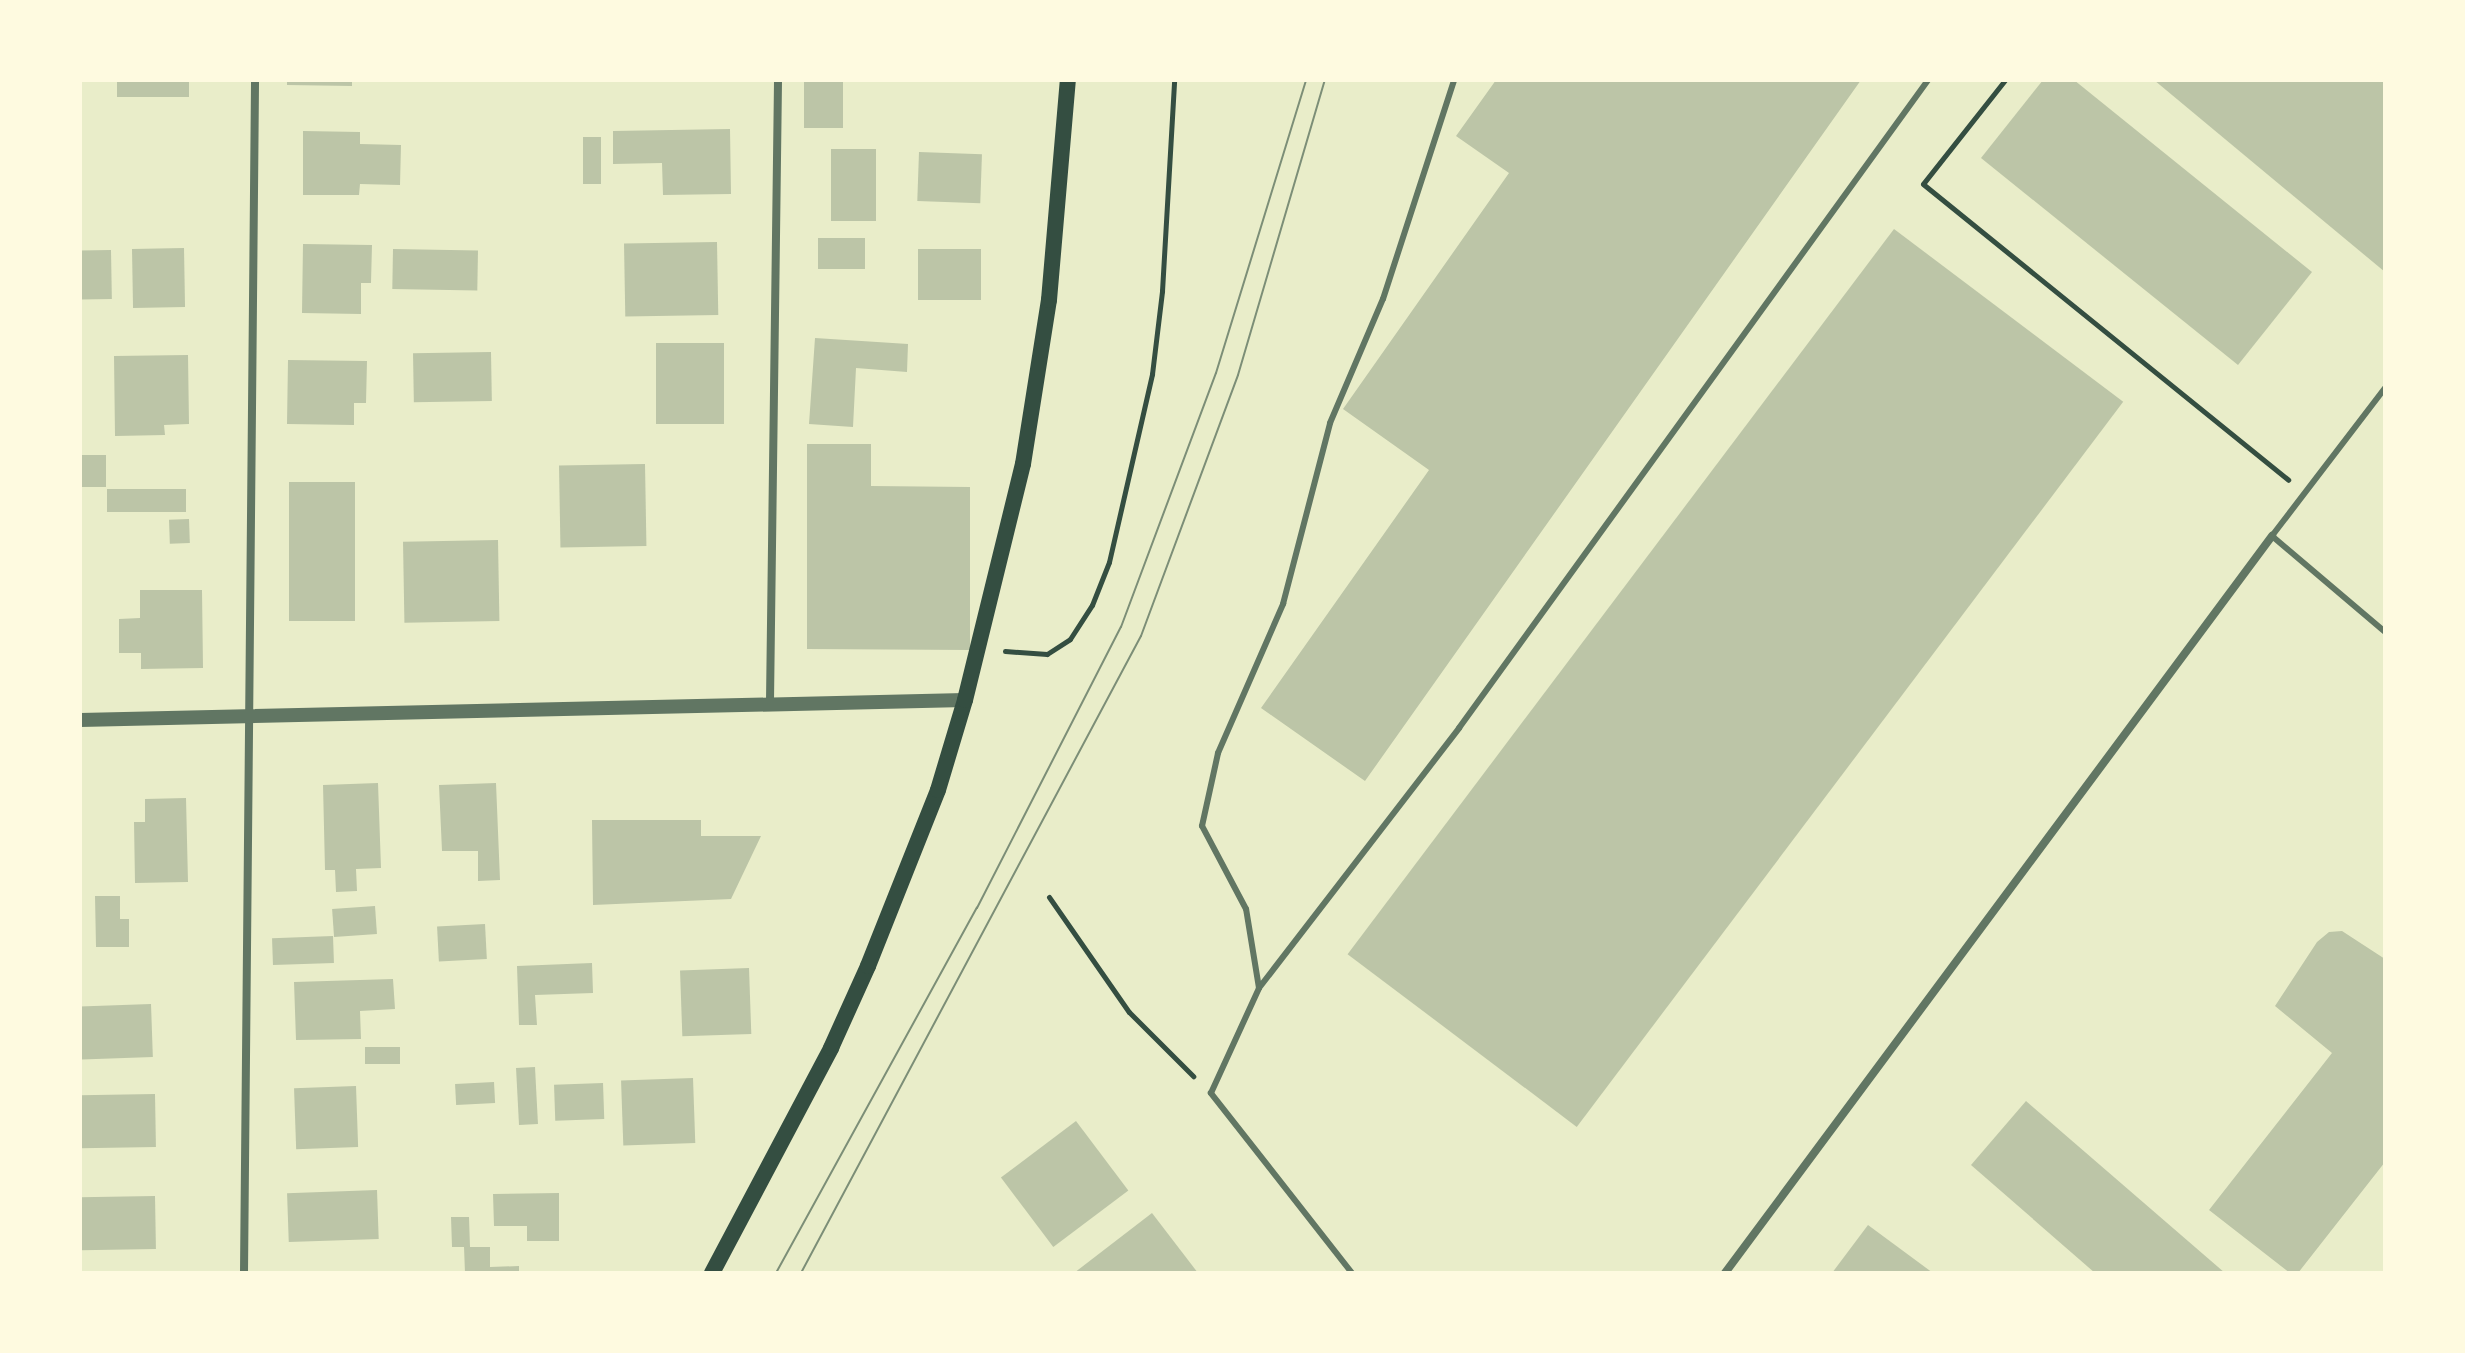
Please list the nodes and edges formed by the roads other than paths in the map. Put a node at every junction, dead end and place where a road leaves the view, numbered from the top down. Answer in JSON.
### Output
{"nodes":[{"id":1,"x":255,"y":80,"type":"edge"},
{"id":2,"x":778,"y":80,"type":"edge"},
{"id":3,"x":1068,"y":80,"type":"edge"},
{"id":4,"x":1454,"y":80,"type":"edge"},
{"id":5,"x":1928,"y":80,"type":"edge"},
{"id":6,"x":2385,"y":388,"type":"edge"},
{"id":7,"x":2272,"y":536,"type":"junction"},
{"id":8,"x":2385,"y":632,"type":"edge"},
{"id":9,"x":965,"y":700,"type":"junction"},
{"id":10,"x":770,"y":701,"type":"junction"},
{"id":11,"x":247,"y":714,"type":"junction"},
{"id":12,"x":80,"y":720,"type":"edge"},
{"id":13,"x":1259,"y":988,"type":"junction"},
{"id":14,"x":244,"y":1273,"type":"edge"},
{"id":15,"x":712,"y":1273,"type":"edge"},
{"id":16,"x":1352,"y":1273,"type":"edge"},
{"id":17,"x":1725,"y":1273,"type":"edge"}],
"edges":[{"from":1,"to":11,"type":"street"},
{"from":2,"to":10,"type":"street"},
{"from":3,"to":9,"type":"main road"},
{"from":4,"to":13,"type":"lane"},
{"from":5,"to":13,"type":"lane"},
{"from":6,"to":7,"type":"lane"},
{"from":7,"to":8,"type":"lane"},
{"from":7,"to":17,"type":"street"},
{"from":9,"to":10,"type":"street"},
{"from":9,"to":15,"type":"main road"},
{"from":10,"to":11,"type":"street"},
{"from":11,"to":12,"type":"street"},
{"from":11,"to":14,"type":"street"},
{"from":13,"to":16,"type":"lane"}]}
